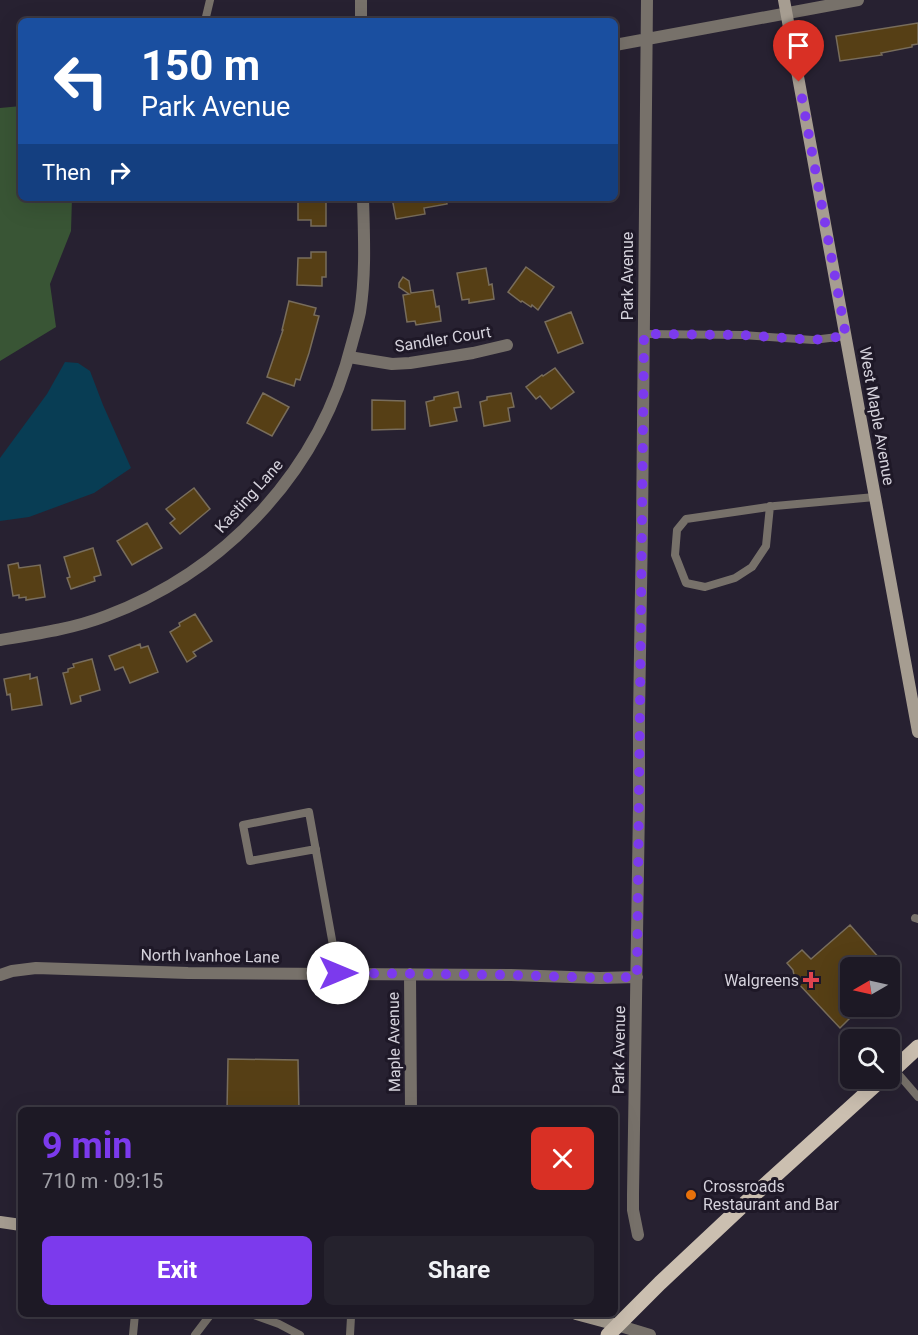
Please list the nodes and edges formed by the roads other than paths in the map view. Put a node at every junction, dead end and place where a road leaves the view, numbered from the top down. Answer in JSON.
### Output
{"nodes":[{"id":1,"x":210,"y":0,"type":"edge"},
{"id":2,"x":361,"y":0,"type":"edge"},
{"id":3,"x":647,"y":0,"type":"edge"},
{"id":4,"x":784,"y":0,"type":"edge"},
{"id":5,"x":858,"y":0,"type":"edge"},
{"id":6,"x":786,"y":13,"type":"junction"},
{"id":7,"x":206,"y":18,"type":"edge"},
{"id":8,"x":361,"y":18,"type":"edge"},
{"id":9,"x":647,"y":38,"type":"junction"},
{"id":10,"x":618,"y":44,"type":"edge"},
{"id":11,"x":363,"y":201,"type":"edge"},
{"id":12,"x":644,"y":334,"type":"junction"},
{"id":13,"x":846,"y":336,"type":"junction"},
{"id":14,"x":507,"y":345,"type":"dead end"},
{"id":15,"x":349,"y":357,"type":"junction"},
{"id":16,"x":875,"y":497,"type":"junction"},
{"id":17,"x":770,"y":506,"type":"junction"},
{"id":18,"x":0,"y":640,"type":"edge"},
{"id":19,"x":918,"y":732,"type":"edge"},
{"id":20,"x":316,"y":849,"type":"junction"},
{"id":21,"x":338,"y":973,"type":"junction"},
{"id":22,"x":410,"y":974,"type":"junction"},
{"id":23,"x":0,"y":975,"type":"edge"},
{"id":24,"x":637,"y":977,"type":"junction"},
{"id":25,"x":918,"y":1047,"type":"edge"},
{"id":26,"x":900,"y":1063,"type":"edge"},
{"id":27,"x":900,"y":1082,"type":"edge"},
{"id":28,"x":871,"y":1089,"type":"edge"},
{"id":29,"x":918,"y":1097,"type":"edge"},
{"id":30,"x":411,"y":1107,"type":"edge"},
{"id":31,"x":0,"y":1222,"type":"edge"},
{"id":32,"x":18,"y":1225,"type":"edge"},
{"id":33,"x":638,"y":1235,"type":"dead end"},
{"id":34,"x":135,"y":1317,"type":"edge"},
{"id":35,"x":209,"y":1317,"type":"edge"},
{"id":36,"x":259,"y":1317,"type":"edge"},
{"id":37,"x":351,"y":1317,"type":"edge"},
{"id":38,"x":583,"y":1317,"type":"edge"},
{"id":39,"x":613,"y":1330,"type":"edge"},
{"id":40,"x":134,"y":1335,"type":"edge"},
{"id":41,"x":195,"y":1335,"type":"edge"},
{"id":42,"x":300,"y":1335,"type":"edge"},
{"id":43,"x":350,"y":1335,"type":"edge"},
{"id":44,"x":650,"y":1335,"type":"edge"}],
"edges":[{"from":1,"to":7,"type":"lane"},
{"from":2,"to":8,"type":"street"},
{"from":3,"to":9,"type":"street","name":"Park Avenue"},
{"from":4,"to":6,"type":"main road","name":"West Maple Avenue"},
{"from":5,"to":6,"type":"street"},
{"from":6,"to":9,"type":"street"},
{"from":6,"to":13,"type":"main road","name":"West Maple Avenue"},
{"from":9,"to":10,"type":"street"},
{"from":9,"to":12,"type":"street","name":"Park Avenue"},
{"from":11,"to":15,"type":"street","name":"Kasting Lane"},
{"from":12,"to":13,"type":"lane"},
{"from":12,"to":24,"type":"street","name":"Park Avenue"},
{"from":13,"to":16,"type":"main road","name":"West Maple Avenue"},
{"from":14,"to":15,"type":"street","name":"Sandler Court"},
{"from":15,"to":18,"type":"street","name":"Kasting Lane"},
{"from":16,"to":17,"type":"lane"},
{"from":16,"to":19,"type":"main road","name":"West Maple Avenue"},
{"from":17,"to":17,"type":"lane"},
{"from":20,"to":20,"type":"lane"},
{"from":20,"to":21,"type":"lane"},
{"from":21,"to":22,"type":"street","name":"North Ivanhoe Lane"},
{"from":21,"to":23,"type":"street","name":"North Ivanhoe Lane"},
{"from":22,"to":24,"type":"street","name":"North Ivanhoe Lane"},
{"from":22,"to":30,"type":"street","name":"Maple Avenue"},
{"from":24,"to":33,"type":"street","name":"Park Avenue"},
{"from":25,"to":26,"type":"main road"},
{"from":27,"to":29,"type":"lane"},
{"from":28,"to":39,"type":"main road"},
{"from":31,"to":32,"type":"main road"},
{"from":34,"to":40,"type":"lane"},
{"from":35,"to":41,"type":"lane"},
{"from":36,"to":42,"type":"lane"},
{"from":37,"to":43,"type":"lane"},
{"from":38,"to":39,"type":"main road"},
{"from":39,"to":44,"type":"street"}]}
